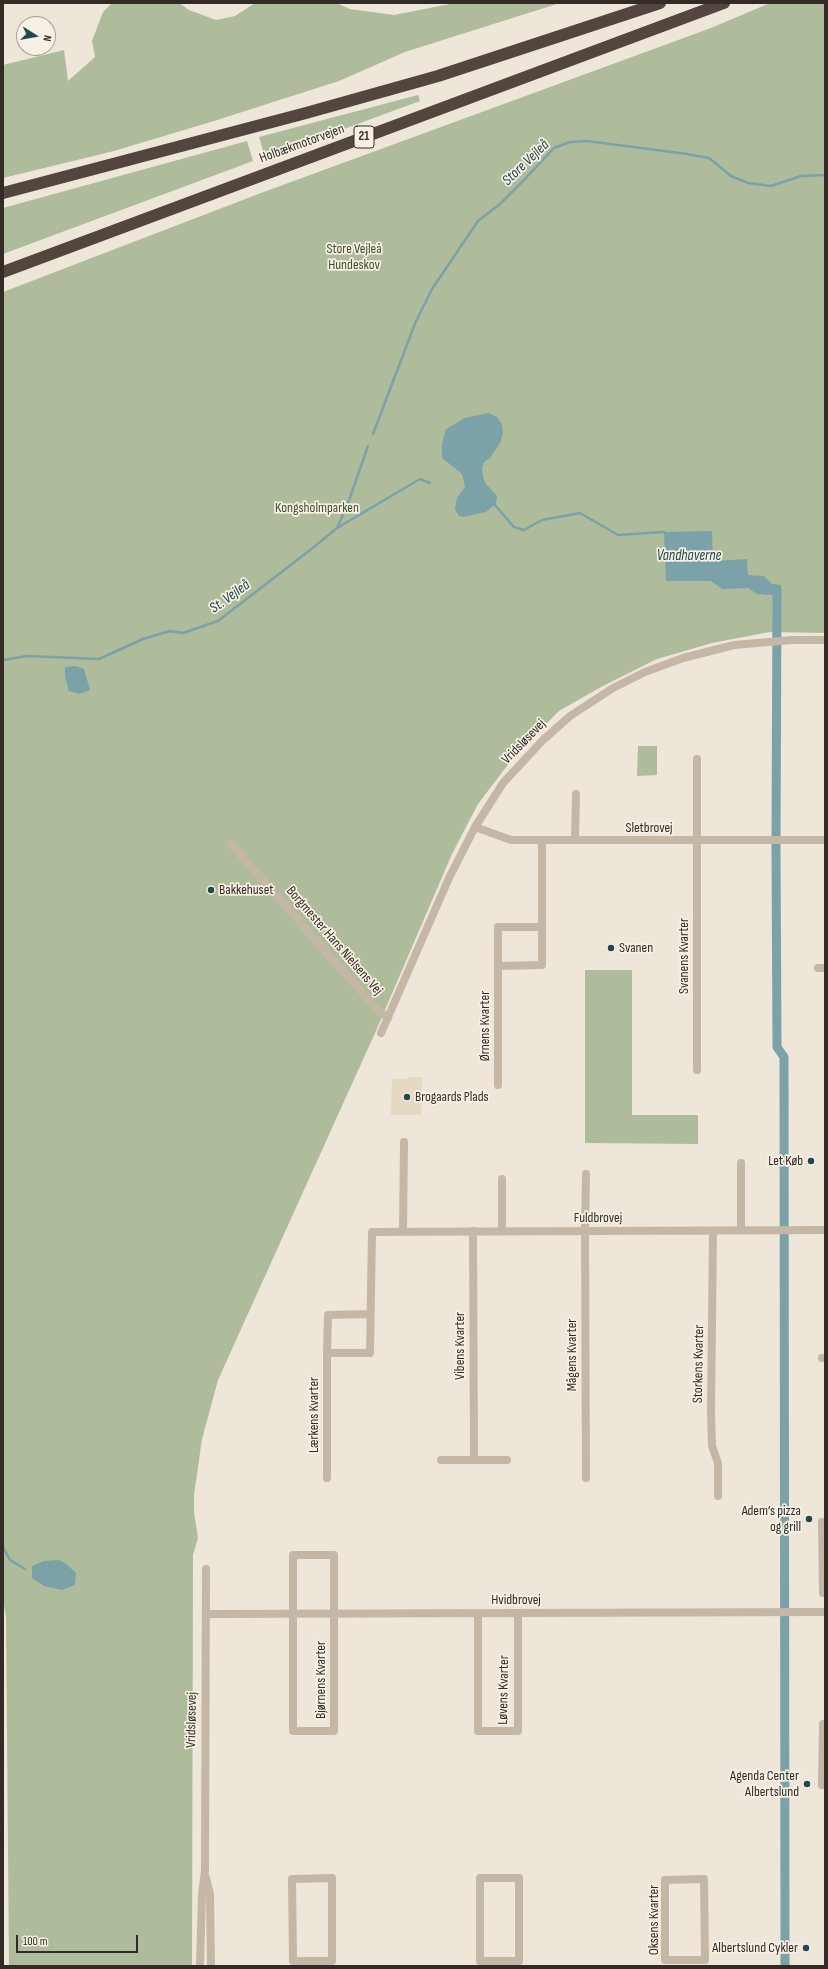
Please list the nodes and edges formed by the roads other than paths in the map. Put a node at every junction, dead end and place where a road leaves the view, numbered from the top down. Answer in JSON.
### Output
{"nodes":[{"id":1,"x":660,"y":3,"type":"edge"},
{"id":2,"x":724,"y":3,"type":"edge"},
{"id":3,"x":3,"y":194,"type":"edge"},
{"id":4,"x":3,"y":272,"type":"edge"},
{"id":5,"x":825,"y":640,"type":"edge"},
{"id":6,"x":697,"y":759,"type":"dead end"},
{"id":7,"x":576,"y":794,"type":"dead end"},
{"id":8,"x":475,"y":827,"type":"junction"},
{"id":9,"x":542,"y":840,"type":"junction"},
{"id":10,"x":575,"y":840,"type":"junction"},
{"id":11,"x":825,"y":840,"type":"edge"},
{"id":12,"x":696,"y":841,"type":"junction"},
{"id":13,"x":231,"y":844,"type":"dead end"},
{"id":14,"x":542,"y":927,"type":"junction"},
{"id":15,"x":498,"y":966,"type":"junction"},
{"id":16,"x":388,"y":1018,"type":"junction"},
{"id":17,"x":381,"y":1033,"type":"dead end"},
{"id":18,"x":697,"y":1070,"type":"dead end"},
{"id":19,"x":498,"y":1085,"type":"dead end"},
{"id":20,"x":404,"y":1142,"type":"dead end"},
{"id":21,"x":742,"y":1163,"type":"dead end"},
{"id":22,"x":586,"y":1174,"type":"dead end"},
{"id":23,"x":502,"y":1179,"type":"dead end"},
{"id":24,"x":713,"y":1230,"type":"junction"},
{"id":25,"x":740,"y":1230,"type":"junction"},
{"id":26,"x":825,"y":1230,"type":"edge"},
{"id":27,"x":502,"y":1231,"type":"junction"},
{"id":28,"x":585,"y":1231,"type":"junction"},
{"id":29,"x":403,"y":1232,"type":"junction"},
{"id":30,"x":473,"y":1232,"type":"junction"},
{"id":31,"x":370,"y":1314,"type":"junction"},
{"id":32,"x":327,"y":1353,"type":"junction"},
{"id":33,"x":441,"y":1460,"type":"dead end"},
{"id":34,"x":474,"y":1460,"type":"junction"},
{"id":35,"x":507,"y":1460,"type":"dead end"},
{"id":36,"x":327,"y":1478,"type":"dead end"},
{"id":37,"x":586,"y":1478,"type":"dead end"},
{"id":38,"x":718,"y":1496,"type":"dead end"},
{"id":39,"x":825,"y":1522,"type":"edge"},
{"id":40,"x":206,"y":1569,"type":"dead end"},
{"id":41,"x":823,"y":1593,"type":"dead end"},
{"id":42,"x":825,"y":1612,"type":"edge"},
{"id":43,"x":293,"y":1613,"type":"junction"},
{"id":44,"x":334,"y":1613,"type":"junction"},
{"id":45,"x":206,"y":1614,"type":"junction"},
{"id":46,"x":478,"y":1614,"type":"junction"},
{"id":47,"x":518,"y":1614,"type":"junction"},
{"id":48,"x":825,"y":1724,"type":"edge"},
{"id":49,"x":825,"y":1785,"type":"edge"},
{"id":50,"x":205,"y":1871,"type":"junction"},
{"id":51,"x":500,"y":1963,"type":"edge"},
{"id":52,"x":685,"y":1963,"type":"edge"},
{"id":53,"x":314,"y":1964,"type":"edge"},
{"id":54,"x":200,"y":1966,"type":"edge"},
{"id":55,"x":212,"y":1966,"type":"edge"}],
"edges":[{"from":1,"to":3,"type":"highway","name":"Holbækmotorvejen"},
{"from":2,"to":4,"type":"highway","name":"Holbækmotorvejen","number":"21"},
{"from":5,"to":8,"type":"street","name":"Vridsløsevej"},
{"from":6,"to":12,"type":"street","name":"Svanens Kvarter"},
{"from":7,"to":10,"type":"street"},
{"from":8,"to":9,"type":"street","name":"Sletbrovej"},
{"from":8,"to":16,"type":"street","name":"Vridsløsevej"},
{"from":9,"to":10,"type":"street","name":"Sletbrovej"},
{"from":9,"to":14,"type":"street"},
{"from":10,"to":12,"type":"street","name":"Sletbrovej"},
{"from":11,"to":12,"type":"street","name":"Sletbrovej"},
{"from":12,"to":18,"type":"street","name":"Svanens Kvarter"},
{"from":13,"to":16,"type":"street","name":"Borgmester Hans Nielsens Vej"},
{"from":14,"to":15,"type":"street"},
{"from":14,"to":15,"type":"street","name":"Ørnens Kvarter"},
{"from":15,"to":19,"type":"street","name":"Ørnens Kvarter"},
{"from":16,"to":17,"type":"street","name":"Vridsløsevej"},
{"from":20,"to":29,"type":"street"},
{"from":21,"to":25,"type":"street"},
{"from":22,"to":28,"type":"street","name":"Mågens Kvarter"},
{"from":23,"to":27,"type":"street"},
{"from":24,"to":25,"type":"street","name":"Fuldbrovej"},
{"from":24,"to":28,"type":"street","name":"Fuldbrovej"},
{"from":24,"to":38,"type":"street","name":"Storkens Kvarter"},
{"from":25,"to":26,"type":"street","name":"Fuldbrovej"},
{"from":27,"to":28,"type":"street","name":"Fuldbrovej"},
{"from":27,"to":30,"type":"street","name":"Fuldbrovej"},
{"from":28,"to":37,"type":"street","name":"Mågens Kvarter"},
{"from":29,"to":30,"type":"street","name":"Fuldbrovej"},
{"from":29,"to":31,"type":"street","name":"Fuldbrovej"},
{"from":30,"to":34,"type":"street","name":"Vibens Kvarter"},
{"from":31,"to":32,"type":"street","name":"Lærkens Kvarter"},
{"from":31,"to":32,"type":"street"},
{"from":32,"to":36,"type":"street","name":"Lærkens Kvarter"},
{"from":33,"to":34,"type":"street"},
{"from":34,"to":35,"type":"street"},
{"from":39,"to":41,"type":"street"},
{"from":40,"to":45,"type":"street","name":"Vridsløsevej"},
{"from":42,"to":47,"type":"street","name":"Hvidbrovej"},
{"from":43,"to":44,"type":"street","name":"Hvidbrovej"},
{"from":43,"to":44,"type":"street"},
{"from":43,"to":44,"type":"street","name":"Bjørnens Kvarter"},
{"from":43,"to":45,"type":"street","name":"Hvidbrovej"},
{"from":44,"to":46,"type":"street","name":"Hvidbrovej"},
{"from":45,"to":50,"type":"street","name":"Vridsløsevej"},
{"from":46,"to":47,"type":"street","name":"Hvidbrovej"},
{"from":46,"to":47,"type":"street","name":"Løvens Kvarter"},
{"from":48,"to":49,"type":"street"},
{"from":50,"to":54,"type":"street","name":"Vridsløsevej"},
{"from":50,"to":55,"type":"street","name":"Vridsløsevej"},
{"from":51,"to":51,"type":"street"},
{"from":52,"to":52,"type":"street","name":"Oksens Kvarter"},
{"from":53,"to":53,"type":"street"}]}
